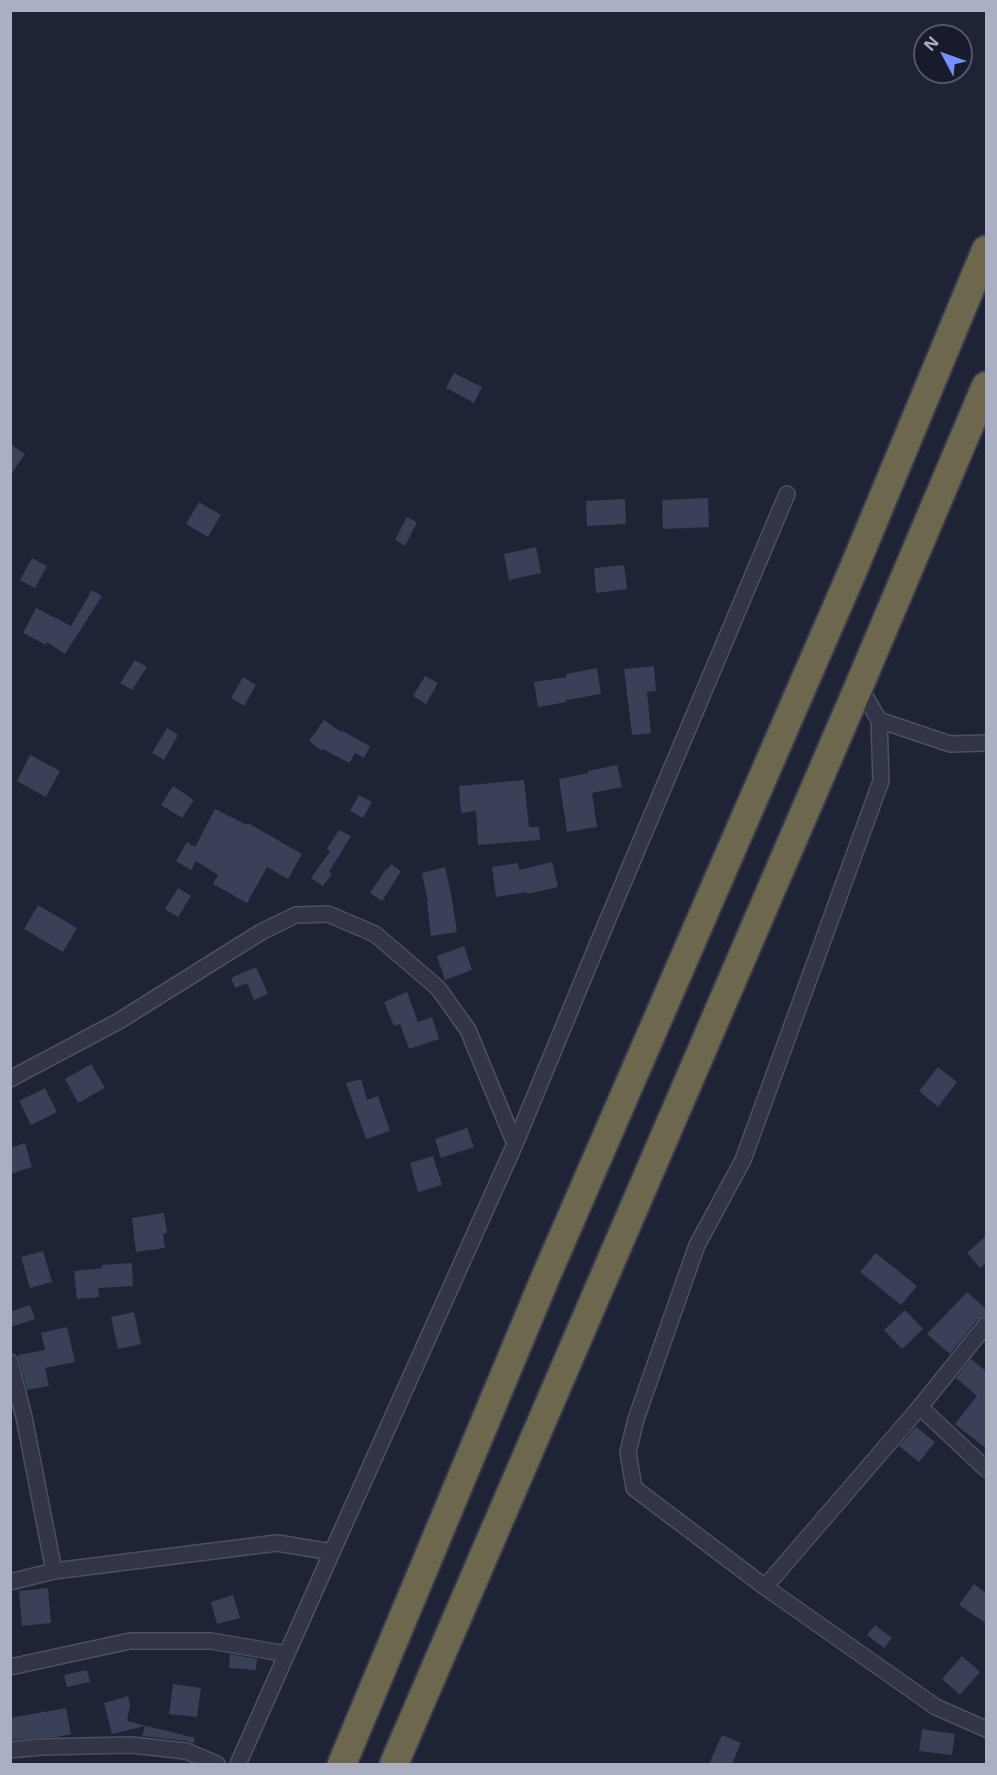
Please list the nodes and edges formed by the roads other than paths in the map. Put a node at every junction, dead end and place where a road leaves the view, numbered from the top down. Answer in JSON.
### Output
{"nodes":[{"id":1,"x":987,"y":250,"type":"edge"},
{"id":2,"x":987,"y":386,"type":"edge"},
{"id":3,"x":787,"y":494,"type":"dead end"},
{"id":4,"x":859,"y":686,"type":"junction"},
{"id":5,"x":879,"y":720,"type":"junction"},
{"id":6,"x":987,"y":743,"type":"edge"},
{"id":7,"x":10,"y":1079,"type":"edge"},
{"id":8,"x":515,"y":1143,"type":"junction"},
{"id":9,"x":987,"y":1325,"type":"edge"},
{"id":10,"x":10,"y":1362,"type":"edge"},
{"id":11,"x":920,"y":1407,"type":"junction"},
{"id":12,"x":987,"y":1469,"type":"edge"},
{"id":13,"x":332,"y":1552,"type":"junction"},
{"id":14,"x":54,"y":1571,"type":"junction"},
{"id":15,"x":10,"y":1582,"type":"edge"},
{"id":16,"x":765,"y":1587,"type":"junction"},
{"id":17,"x":287,"y":1654,"type":"junction"},
{"id":18,"x":10,"y":1667,"type":"edge"},
{"id":19,"x":987,"y":1729,"type":"edge"},
{"id":20,"x":10,"y":1750,"type":"edge"},
{"id":21,"x":217,"y":1764,"type":"edge"},
{"id":22,"x":238,"y":1764,"type":"edge"},
{"id":23,"x":342,"y":1764,"type":"edge"},
{"id":24,"x":394,"y":1764,"type":"edge"}],
"edges":[{"from":1,"to":23,"type":"highway"},
{"from":2,"to":4,"type":"highway"},
{"from":3,"to":8,"type":"street"},
{"from":4,"to":5,"type":"street"},
{"from":4,"to":24,"type":"highway"},
{"from":5,"to":6,"type":"street"},
{"from":5,"to":16,"type":"street"},
{"from":7,"to":8,"type":"street"},
{"from":8,"to":13,"type":"street"},
{"from":9,"to":11,"type":"street"},
{"from":10,"to":14,"type":"street"},
{"from":11,"to":12,"type":"street"},
{"from":11,"to":16,"type":"street"},
{"from":13,"to":14,"type":"street"},
{"from":13,"to":17,"type":"street"},
{"from":14,"to":15,"type":"street"},
{"from":16,"to":19,"type":"street"},
{"from":17,"to":18,"type":"street"},
{"from":17,"to":22,"type":"street"},
{"from":20,"to":21,"type":"street"}]}
